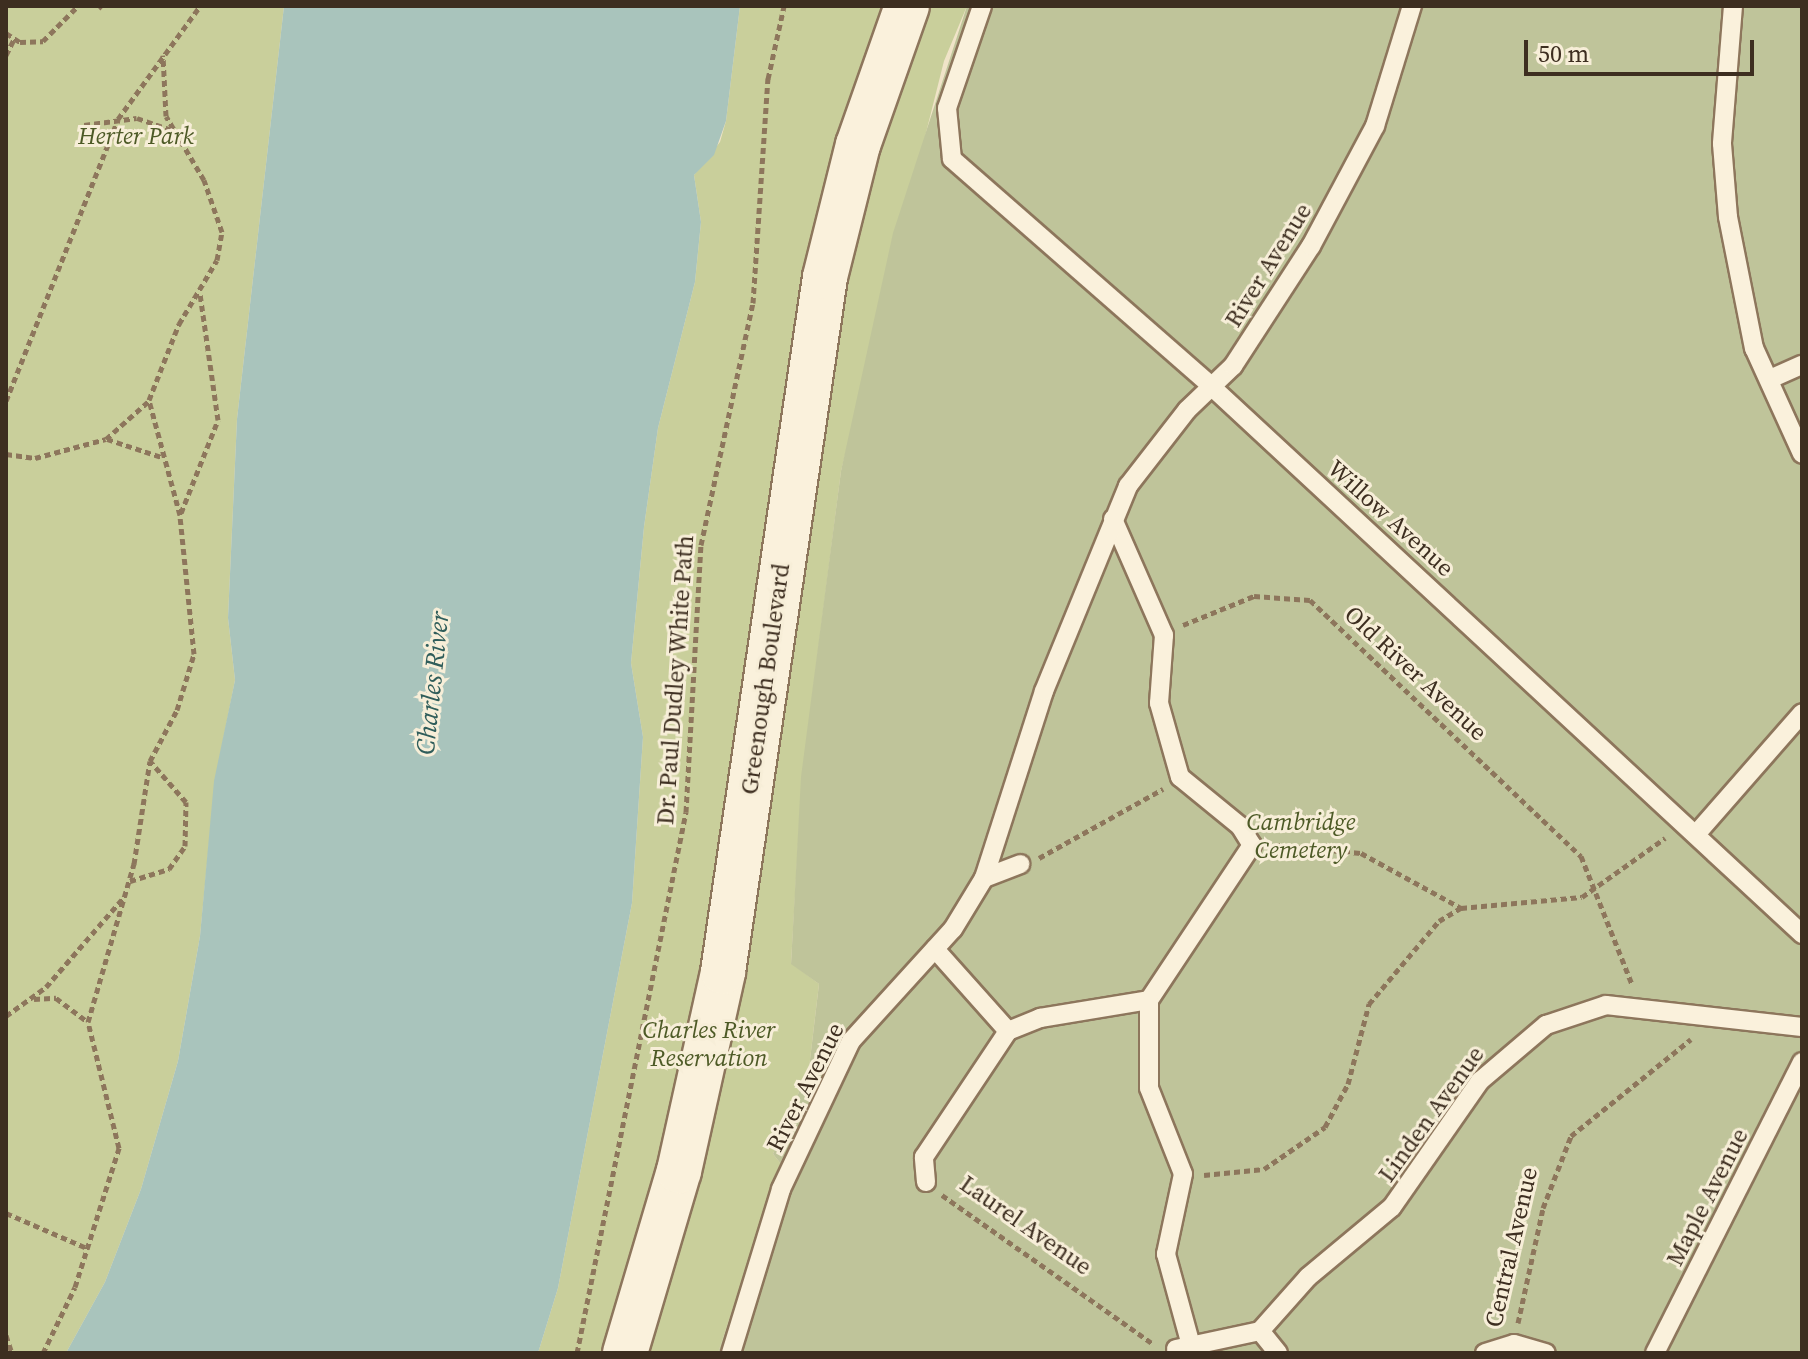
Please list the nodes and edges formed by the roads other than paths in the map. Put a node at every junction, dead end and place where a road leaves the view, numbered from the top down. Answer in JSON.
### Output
{"nodes":[{"id":1,"x":907,"y":6,"type":"edge"},
{"id":2,"x":982,"y":6,"type":"edge"},
{"id":3,"x":1412,"y":6,"type":"edge"},
{"id":4,"x":1733,"y":6,"type":"edge"},
{"id":5,"x":1802,"y":365,"type":"edge"},
{"id":6,"x":1770,"y":379,"type":"junction"},
{"id":7,"x":1212,"y":387,"type":"junction"},
{"id":8,"x":1802,"y":454,"type":"edge"},
{"id":9,"x":1113,"y":519,"type":"junction"},
{"id":10,"x":1802,"y":713,"type":"edge"},
{"id":11,"x":1691,"y":826,"type":"junction"},
{"id":12,"x":1020,"y":864,"type":"road end"},
{"id":13,"x":984,"y":878,"type":"junction"},
{"id":14,"x":1802,"y":934,"type":"edge"},
{"id":15,"x":935,"y":949,"type":"junction"},
{"id":16,"x":1149,"y":1000,"type":"junction"},
{"id":17,"x":1802,"y":1027,"type":"edge"},
{"id":18,"x":1008,"y":1031,"type":"junction"},
{"id":19,"x":1802,"y":1062,"type":"edge"},
{"id":20,"x":926,"y":1182,"type":"road end"},
{"id":21,"x":1260,"y":1331,"type":"junction"},
{"id":22,"x":1188,"y":1350,"type":"edge"},
{"id":23,"x":625,"y":1353,"type":"edge"},
{"id":24,"x":731,"y":1353,"type":"edge"},
{"id":25,"x":1278,"y":1353,"type":"edge"},
{"id":26,"x":1485,"y":1353,"type":"edge"},
{"id":27,"x":1546,"y":1353,"type":"edge"},
{"id":28,"x":1655,"y":1353,"type":"edge"}],
"edges":[{"from":1,"to":23,"type":"main road","name":"Greenough Boulevard"},
{"from":2,"to":7,"type":"lane","name":"Willow Avenue"},
{"from":3,"to":7,"type":"lane","name":"River Avenue"},
{"from":4,"to":6,"type":"lane"},
{"from":5,"to":6,"type":"lane"},
{"from":6,"to":8,"type":"lane"},
{"from":7,"to":9,"type":"lane","name":"River Avenue"},
{"from":7,"to":11,"type":"lane","name":"Willow Avenue"},
{"from":9,"to":13,"type":"lane","name":"River Avenue"},
{"from":9,"to":16,"type":"lane"},
{"from":10,"to":11,"type":"lane"},
{"from":11,"to":14,"type":"lane","name":"Willow Avenue"},
{"from":12,"to":13,"type":"lane"},
{"from":13,"to":15,"type":"lane","name":"River Avenue"},
{"from":15,"to":18,"type":"lane"},
{"from":15,"to":24,"type":"lane","name":"River Avenue"},
{"from":16,"to":18,"type":"lane"},
{"from":16,"to":22,"type":"lane"},
{"from":17,"to":21,"type":"lane","name":"Linden Avenue"},
{"from":18,"to":20,"type":"lane","name":"Laurel Avenue"},
{"from":19,"to":28,"type":"lane","name":"Maple Avenue"},
{"from":21,"to":22,"type":"lane"},
{"from":21,"to":25,"type":"lane"},
{"from":26,"to":27,"type":"lane","name":"Central Avenue"}]}
